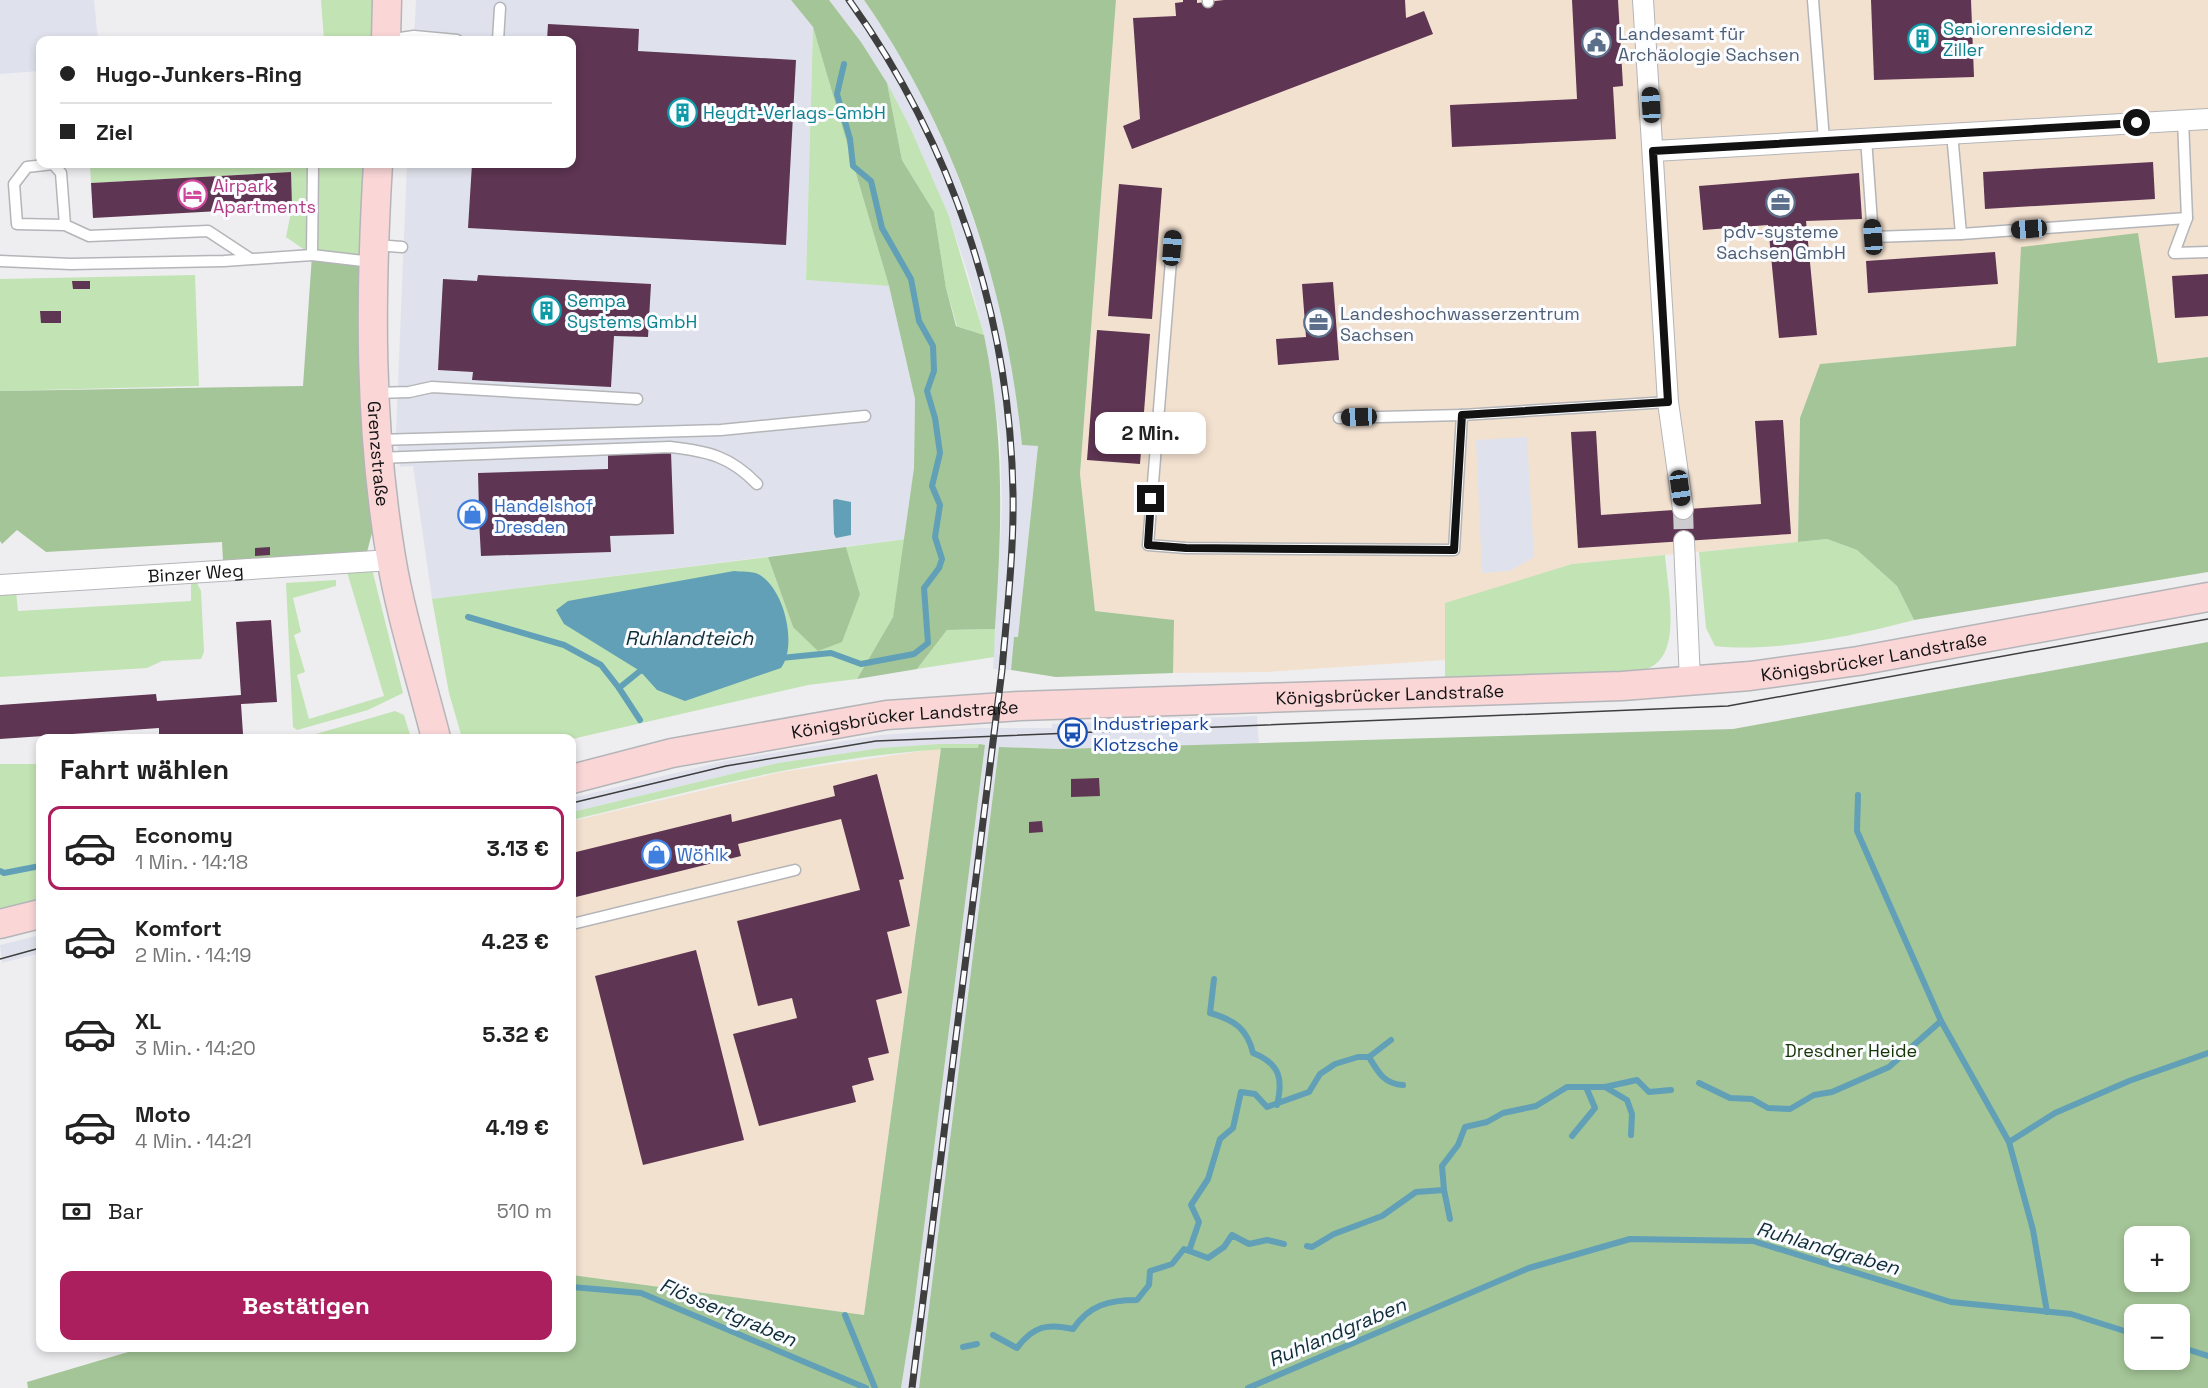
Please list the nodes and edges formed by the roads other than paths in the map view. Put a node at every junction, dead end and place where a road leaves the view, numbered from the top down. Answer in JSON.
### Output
{"nodes":[{"id":1,"x":387,"y":0,"type":"edge"},
{"id":2,"x":1643,"y":0,"type":"edge"},
{"id":3,"x":1813,"y":0,"type":"edge"},
{"id":4,"x":500,"y":8,"type":"dead end"},
{"id":5,"x":386,"y":36,"type":"edge"},
{"id":6,"x":498,"y":36,"type":"edge"},
{"id":7,"x":2208,"y":119,"type":"edge"},
{"id":8,"x":2183,"y":120,"type":"junction"},
{"id":9,"x":1952,"y":133,"type":"junction"},
{"id":10,"x":1866,"y":138,"type":"junction"},
{"id":11,"x":1824,"y":140,"type":"junction"},
{"id":12,"x":1653,"y":151,"type":"junction"},
{"id":13,"x":36,"y":166,"type":"edge"},
{"id":14,"x":57,"y":168,"type":"edge"},
{"id":15,"x":313,"y":168,"type":"edge"},
{"id":16,"x":378,"y":168,"type":"edge"},
{"id":17,"x":2187,"y":218,"type":"junction"},
{"id":18,"x":65,"y":225,"type":"junction"},
{"id":19,"x":1961,"y":234,"type":"junction"},
{"id":20,"x":1173,"y":236,"type":"dead end"},
{"id":21,"x":402,"y":247,"type":"dead end"},
{"id":22,"x":2208,"y":252,"type":"edge"},
{"id":23,"x":373,"y":253,"type":"junction"},
{"id":24,"x":312,"y":255,"type":"junction"},
{"id":25,"x":249,"y":258,"type":"junction"},
{"id":26,"x":0,"y":261,"type":"edge"},
{"id":27,"x":372,"y":393,"type":"junction"},
{"id":28,"x":638,"y":399,"type":"dead end"},
{"id":29,"x":1668,"y":402,"type":"junction"},
{"id":30,"x":1462,"y":415,"type":"junction"},
{"id":31,"x":865,"y":416,"type":"dead end"},
{"id":32,"x":1339,"y":418,"type":"dead end"},
{"id":33,"x":377,"y":449,"type":"junction"},
{"id":34,"x":757,"y":484,"type":"dead end"},
{"id":35,"x":1683,"y":509,"type":"tunnel mouth"},
{"id":36,"x":1684,"y":541,"type":"tunnel mouth"},
{"id":37,"x":391,"y":560,"type":"junction"},
{"id":38,"x":0,"y":585,"type":"edge"},
{"id":39,"x":2208,"y":597,"type":"edge"},
{"id":40,"x":1690,"y":681,"type":"junction"},
{"id":41,"x":435,"y":734,"type":"edge"},
{"id":42,"x":576,"y":778,"type":"edge"},
{"id":43,"x":795,"y":870,"type":"dead end"},
{"id":44,"x":36,"y":915,"type":"edge"},
{"id":45,"x":576,"y":923,"type":"edge"},
{"id":46,"x":0,"y":924,"type":"edge"}],
"edges":[{"from":1,"to":5,"type":"main road"},
{"from":2,"to":12,"type":"street"},
{"from":3,"to":11,"type":"lane"},
{"from":4,"to":6,"type":"lane"},
{"from":7,"to":8,"type":"street"},
{"from":8,"to":9,"type":"street"},
{"from":8,"to":17,"type":"lane"},
{"from":9,"to":10,"type":"street"},
{"from":9,"to":19,"type":"lane"},
{"from":10,"to":11,"type":"street"},
{"from":10,"to":19,"type":"lane"},
{"from":11,"to":12,"type":"street"},
{"from":12,"to":29,"type":"street"},
{"from":13,"to":18,"type":"lane"},
{"from":14,"to":18,"type":"lane"},
{"from":15,"to":24,"type":"lane"},
{"from":16,"to":23,"type":"main road","name":"Grenzstraße"},
{"from":17,"to":19,"type":"lane"},
{"from":17,"to":22,"type":"lane"},
{"from":18,"to":25,"type":"lane"},
{"from":20,"to":30,"type":"lane"},
{"from":21,"to":23,"type":"lane"},
{"from":23,"to":24,"type":"lane"},
{"from":23,"to":27,"type":"main road","name":"Grenzstraße"},
{"from":24,"to":25,"type":"lane"},
{"from":25,"to":26,"type":"lane"},
{"from":27,"to":28,"type":"lane"},
{"from":27,"to":33,"type":"main road","name":"Grenzstraße"},
{"from":29,"to":30,"type":"lane"},
{"from":29,"to":35,"type":"street"},
{"from":30,"to":32,"type":"lane"},
{"from":31,"to":33,"type":"lane"},
{"from":33,"to":34,"type":"lane"},
{"from":33,"to":37,"type":"main road","name":"Grenzstraße"},
{"from":36,"to":40,"type":"street"},
{"from":37,"to":38,"type":"street","name":"Binzer Weg"},
{"from":37,"to":41,"type":"main road","name":"Grenzstraße"},
{"from":39,"to":40,"type":"main road","name":"Königsbrücker Landstraße"},
{"from":40,"to":42,"type":"main road","name":"Königsbrücker Landstraße"},
{"from":43,"to":45,"type":"lane"},
{"from":44,"to":46,"type":"main road"}]}
